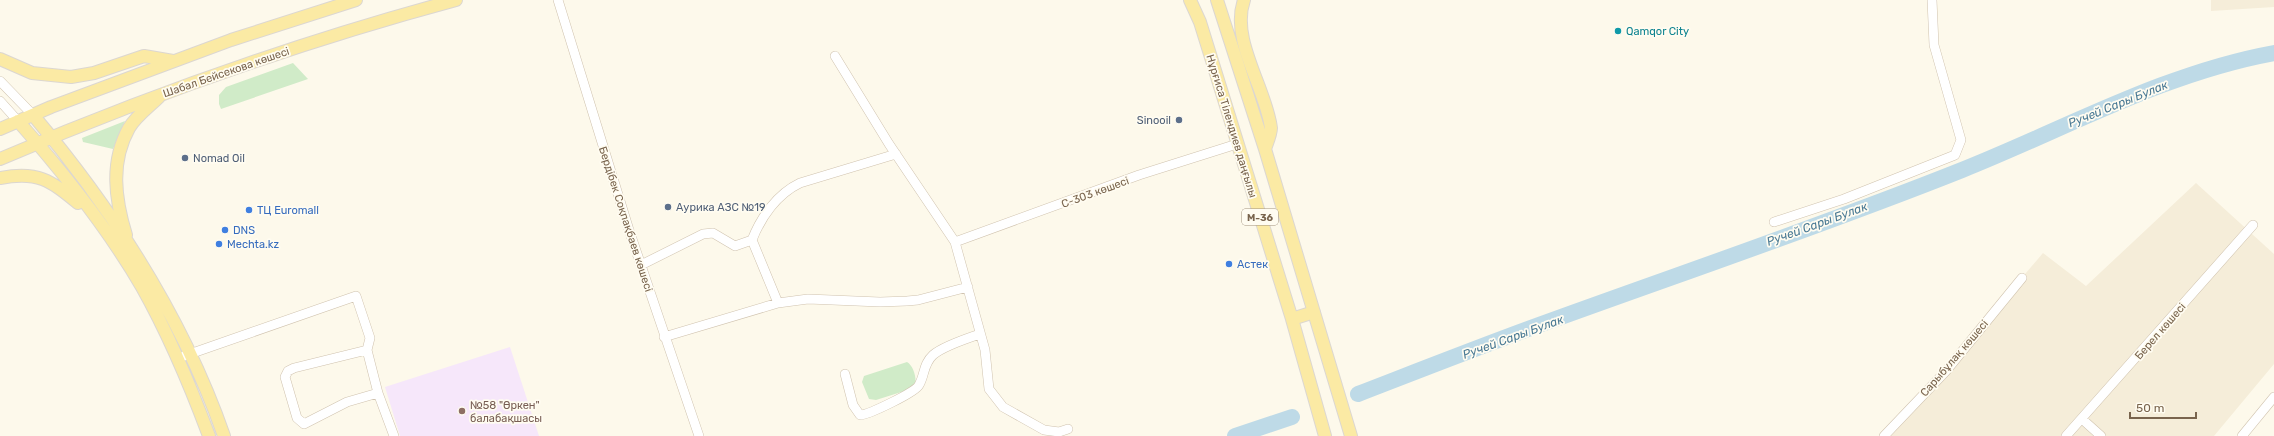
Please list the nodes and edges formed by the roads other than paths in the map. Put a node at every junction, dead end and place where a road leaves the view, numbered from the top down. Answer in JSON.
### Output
{"nodes":[{"id":1,"x":356,"y":0,"type":"edge"},
{"id":2,"x":456,"y":0,"type":"edge"},
{"id":3,"x":558,"y":0,"type":"edge"},
{"id":4,"x":1190,"y":0,"type":"edge"},
{"id":5,"x":1217,"y":0,"type":"edge"},
{"id":6,"x":1244,"y":0,"type":"edge"},
{"id":7,"x":1932,"y":0,"type":"edge"},
{"id":8,"x":835,"y":56,"type":"dead end"},
{"id":9,"x":0,"y":59,"type":"edge"},
{"id":10,"x":174,"y":61,"type":"junction"},
{"id":11,"x":0,"y":81,"type":"edge"},
{"id":12,"x":161,"y":94,"type":"junction"},
{"id":13,"x":0,"y":101,"type":"edge"},
{"id":14,"x":32,"y":115,"type":"junction"},
{"id":15,"x":18,"y":121,"type":"junction"},
{"id":16,"x":0,"y":129,"type":"edge"},
{"id":17,"x":51,"y":138,"type":"junction"},
{"id":18,"x":38,"y":143,"type":"junction"},
{"id":19,"x":1237,"y":144,"type":"junction"},
{"id":20,"x":1265,"y":149,"type":"junction"},
{"id":21,"x":896,"y":154,"type":"junction"},
{"id":22,"x":0,"y":160,"type":"edge"},
{"id":23,"x":0,"y":178,"type":"edge"},
{"id":24,"x":91,"y":213,"type":"junction"},
{"id":25,"x":1774,"y":222,"type":"dead end"},
{"id":26,"x":2253,"y":225,"type":"dead end"},
{"id":27,"x":752,"y":240,"type":"junction"},
{"id":28,"x":955,"y":242,"type":"junction"},
{"id":29,"x":131,"y":249,"type":"junction"},
{"id":30,"x":641,"y":265,"type":"junction"},
{"id":31,"x":2022,"y":278,"type":"dead end"},
{"id":32,"x":968,"y":287,"type":"junction"},
{"id":33,"x":778,"y":303,"type":"junction"},
{"id":34,"x":1314,"y":312,"type":"junction"},
{"id":35,"x":1292,"y":319,"type":"junction"},
{"id":36,"x":980,"y":334,"type":"junction"},
{"id":37,"x":664,"y":337,"type":"junction"},
{"id":38,"x":367,"y":350,"type":"junction"},
{"id":39,"x":190,"y":353,"type":"junction"},
{"id":40,"x":179,"y":359,"type":"junction"},
{"id":41,"x":844,"y":374,"type":"dead end"},
{"id":42,"x":378,"y":393,"type":"junction"},
{"id":43,"x":2273,"y":402,"type":"edge"},
{"id":44,"x":2082,"y":419,"type":"junction"},
{"id":45,"x":1068,"y":429,"type":"dead end"},
{"id":46,"x":209,"y":436,"type":"edge"},
{"id":47,"x":224,"y":436,"type":"edge"},
{"id":48,"x":394,"y":436,"type":"edge"},
{"id":49,"x":700,"y":436,"type":"edge"},
{"id":50,"x":1325,"y":436,"type":"edge"},
{"id":51,"x":1350,"y":436,"type":"edge"},
{"id":52,"x":1884,"y":436,"type":"edge"},
{"id":53,"x":2066,"y":436,"type":"edge"},
{"id":54,"x":2101,"y":436,"type":"edge"},
{"id":55,"x":2242,"y":436,"type":"edge"}],
"edges":[{"from":1,"to":10,"type":"main road"},
{"from":2,"to":12,"type":"main road","name":"Шабал Бейсекова көшесі"},
{"from":3,"to":30,"type":"street","name":"Бердібек Соқпақбаев көшесі"},
{"from":4,"to":19,"type":"main road","name":"Нұрғиса Тілендиев даңғылы","number":"M-36"},
{"from":5,"to":20,"type":"main road","number":"M-36"},
{"from":6,"to":20,"type":"main road"},
{"from":7,"to":25,"type":"street"},
{"from":8,"to":21,"type":"street"},
{"from":9,"to":10,"type":"main road"},
{"from":10,"to":14,"type":"main road"},
{"from":11,"to":14,"type":"street"},
{"from":12,"to":17,"type":"main road","name":"Шабал Бейсекова көшесі"},
{"from":12,"to":29,"type":"main road"},
{"from":13,"to":15,"type":"street"},
{"from":14,"to":15,"type":"main road"},
{"from":14,"to":17,"type":"main road"},
{"from":15,"to":16,"type":"main road"},
{"from":15,"to":18,"type":"main road"},
{"from":17,"to":18,"type":"main road","name":"Шабал Бейсекова көшесі"},
{"from":17,"to":29,"type":"main road"},
{"from":18,"to":22,"type":"main road","name":"Шабал Бейсекова көшесі"},
{"from":18,"to":24,"type":"main road"},
{"from":19,"to":28,"type":"street","name":"С-303 көшесі"},
{"from":19,"to":35,"type":"main road","name":"Нұрғиса Тілендиев даңғылы","number":"M-36"},
{"from":20,"to":34,"type":"main road","number":"M-36"},
{"from":21,"to":27,"type":"street"},
{"from":21,"to":28,"type":"street"},
{"from":23,"to":24,"type":"main road"},
{"from":24,"to":40,"type":"main road"},
{"from":26,"to":44,"type":"street","name":"Берел көшесі"},
{"from":27,"to":30,"type":"street"},
{"from":27,"to":33,"type":"street"},
{"from":28,"to":32,"type":"street"},
{"from":29,"to":39,"type":"main road"},
{"from":30,"to":37,"type":"street","name":"Бердібек Соқпақбаев көшесі"},
{"from":31,"to":52,"type":"street","name":"Сарыбұлақ көшесі"},
{"from":32,"to":33,"type":"street"},
{"from":32,"to":36,"type":"street"},
{"from":33,"to":37,"type":"street"},
{"from":34,"to":35,"type":"main road"},
{"from":34,"to":51,"type":"main road","number":"M-36"},
{"from":35,"to":50,"type":"main road","name":"Нұрғиса Тілендиев даңғылы","number":"M-36"},
{"from":36,"to":41,"type":"street"},
{"from":36,"to":45,"type":"street"},
{"from":37,"to":49,"type":"street","name":"Бердібек Соқпақбаев көшесі"},
{"from":38,"to":39,"type":"street"},
{"from":38,"to":42,"type":"street"},
{"from":38,"to":42,"type":"street"},
{"from":39,"to":40,"type":"street"},
{"from":39,"to":47,"type":"main road"},
{"from":40,"to":46,"type":"main road"},
{"from":42,"to":48,"type":"street"},
{"from":43,"to":55,"type":"street"},
{"from":44,"to":53,"type":"street","name":"Берел көшесі"},
{"from":44,"to":54,"type":"street"}]}
